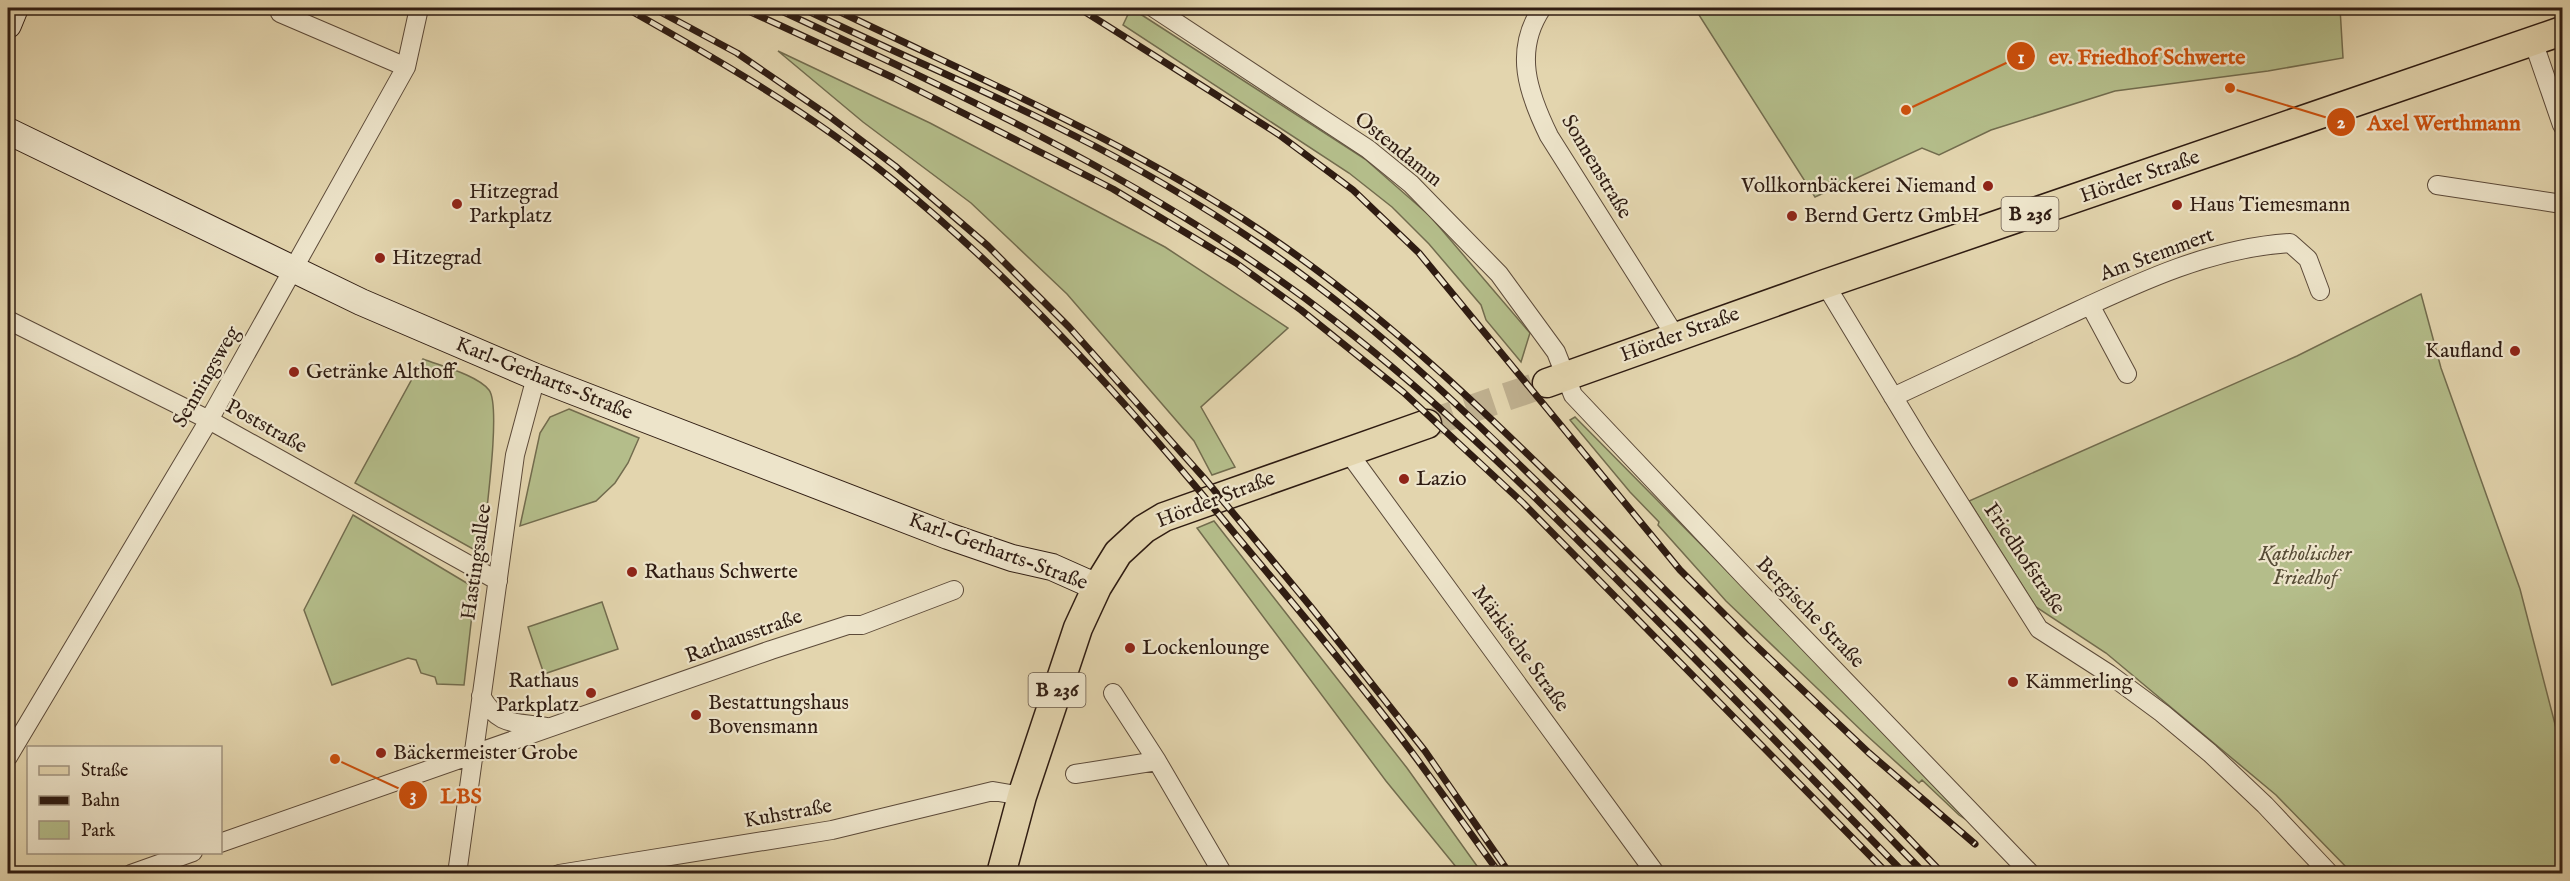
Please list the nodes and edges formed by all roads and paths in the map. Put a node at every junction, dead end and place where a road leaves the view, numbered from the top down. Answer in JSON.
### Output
{"nodes":[{"id":1,"x":15,"y":8,"type":"edge"},
{"id":2,"x":419,"y":8,"type":"edge"},
{"id":3,"x":1154,"y":8,"type":"edge"},
{"id":4,"x":1542,"y":8,"type":"edge"},
{"id":5,"x":280,"y":13,"type":"dead end"},
{"id":6,"x":8,"y":25,"type":"edge"},
{"id":7,"x":2562,"y":31,"type":"edge"},
{"id":8,"x":2533,"y":41,"type":"junction"},
{"id":9,"x":406,"y":67,"type":"junction"},
{"id":10,"x":2562,"y":125,"type":"edge"},
{"id":11,"x":8,"y":131,"type":"edge"},
{"id":12,"x":2437,"y":185,"type":"dead end"},
{"id":13,"x":2562,"y":204,"type":"edge"},
{"id":14,"x":294,"y":269,"type":"junction"},
{"id":15,"x":1825,"y":284,"type":"junction"},
{"id":16,"x":2320,"y":291,"type":"dead end"},
{"id":17,"x":2090,"y":305,"type":"junction"},
{"id":18,"x":8,"y":320,"type":"edge"},
{"id":19,"x":1676,"y":337,"type":"junction"},
{"id":20,"x":2127,"y":374,"type":"dead end"},
{"id":21,"x":536,"y":377,"type":"junction"},
{"id":22,"x":1556,"y":380,"type":"junction"},
{"id":23,"x":1893,"y":397,"type":"junction"},
{"id":24,"x":209,"y":420,"type":"junction"},
{"id":25,"x":1427,"y":424,"type":"tunnel mouth"},
{"id":26,"x":1348,"y":452,"type":"junction"},
{"id":27,"x":498,"y":581,"type":"junction"},
{"id":28,"x":1097,"y":587,"type":"junction"},
{"id":29,"x":954,"y":590,"type":"dead end"},
{"id":30,"x":1113,"y":693,"type":"dead end"},
{"id":31,"x":481,"y":696,"type":"junction"},
{"id":32,"x":549,"y":727,"type":"junction"},
{"id":33,"x":472,"y":756,"type":"junction"},
{"id":34,"x":8,"y":757,"type":"edge"},
{"id":35,"x":1157,"y":761,"type":"junction"},
{"id":36,"x":1076,"y":774,"type":"dead end"},
{"id":37,"x":1022,"y":796,"type":"junction"},
{"id":38,"x":222,"y":842,"type":"edge"},
{"id":39,"x":188,"y":854,"type":"edge"},
{"id":40,"x":670,"y":865,"type":"edge"},
{"id":41,"x":140,"y":872,"type":"edge"},
{"id":42,"x":457,"y":873,"type":"edge"},
{"id":43,"x":559,"y":873,"type":"edge"},
{"id":44,"x":1001,"y":873,"type":"edge"},
{"id":45,"x":1223,"y":873,"type":"edge"},
{"id":46,"x":1656,"y":873,"type":"edge"},
{"id":47,"x":2031,"y":873,"type":"edge"},
{"id":48,"x":2330,"y":873,"type":"edge"}],
"edges":[{"from":1,"to":6,"type":"main road"},
{"from":2,"to":9,"type":"street","name":"Senningsweg"},
{"from":3,"to":22,"type":"street","name":"Ostendamm"},
{"from":4,"to":19,"type":"street","name":"Sonnenstraße"},
{"from":5,"to":9,"type":"street"},
{"from":7,"to":8,"type":"main road","name":"Hörder Straße","number":"B 236"},
{"from":8,"to":10,"type":"street"},
{"from":8,"to":15,"type":"main road","name":"Hörder Straße","number":"B 236"},
{"from":9,"to":14,"type":"street","name":"Senningsweg"},
{"from":11,"to":14,"type":"main road","name":"Karl-Gerharts-Straße"},
{"from":12,"to":13,"type":"street"},
{"from":14,"to":21,"type":"main road","name":"Karl-Gerharts-Straße"},
{"from":14,"to":24,"type":"street","name":"Senningsweg"},
{"from":15,"to":19,"type":"main road","name":"Hörder Straße","number":"B 236"},
{"from":15,"to":23,"type":"street","name":"Friedhofstraße"},
{"from":16,"to":17,"type":"street","name":"Am Stemmert"},
{"from":17,"to":20,"type":"street","name":"Am Stemmert"},
{"from":17,"to":23,"type":"street","name":"Am Stemmert"},
{"from":18,"to":24,"type":"street","name":"Poststraße"},
{"from":19,"to":22,"type":"main road","name":"Hörder Straße","number":"B 236"},
{"from":21,"to":27,"type":"street","name":"Hastingsallee"},
{"from":21,"to":28,"type":"main road","name":"Karl-Gerharts-Straße"},
{"from":22,"to":47,"type":"street","name":"Bergische Straße"},
{"from":23,"to":48,"type":"street","name":"Friedhofstraße"},
{"from":24,"to":27,"type":"street","name":"Poststraße"},
{"from":24,"to":34,"type":"street","name":"Senningsweg"},
{"from":25,"to":26,"type":"main road","name":"Hörder Straße","number":"B 236"},
{"from":26,"to":28,"type":"main road","name":"Hörder Straße","number":"B 236"},
{"from":26,"to":46,"type":"street","name":"Märkische Straße"},
{"from":27,"to":31,"type":"street","name":"Hastingsallee"},
{"from":28,"to":37,"type":"main road","number":"B 236"},
{"from":29,"to":32,"type":"street","name":"Rathausstraße"},
{"from":30,"to":35,"type":"street"},
{"from":31,"to":32,"type":"street","name":"Rathausstraße"},
{"from":31,"to":33,"type":"street","name":"Hastingsallee"},
{"from":32,"to":33,"type":"street","name":"Rathausstraße"},
{"from":33,"to":38,"type":"street","name":"Rathausstraße"},
{"from":33,"to":42,"type":"street","name":"Hastingsallee"},
{"from":35,"to":36,"type":"street"},
{"from":35,"to":45,"type":"street"},
{"from":37,"to":40,"type":"street","name":"Kuhstraße"},
{"from":37,"to":44,"type":"main road","number":"B 236"},
{"from":39,"to":41,"type":"street"},
{"from":40,"to":43,"type":"street","name":"Kuhstraße"}]}
